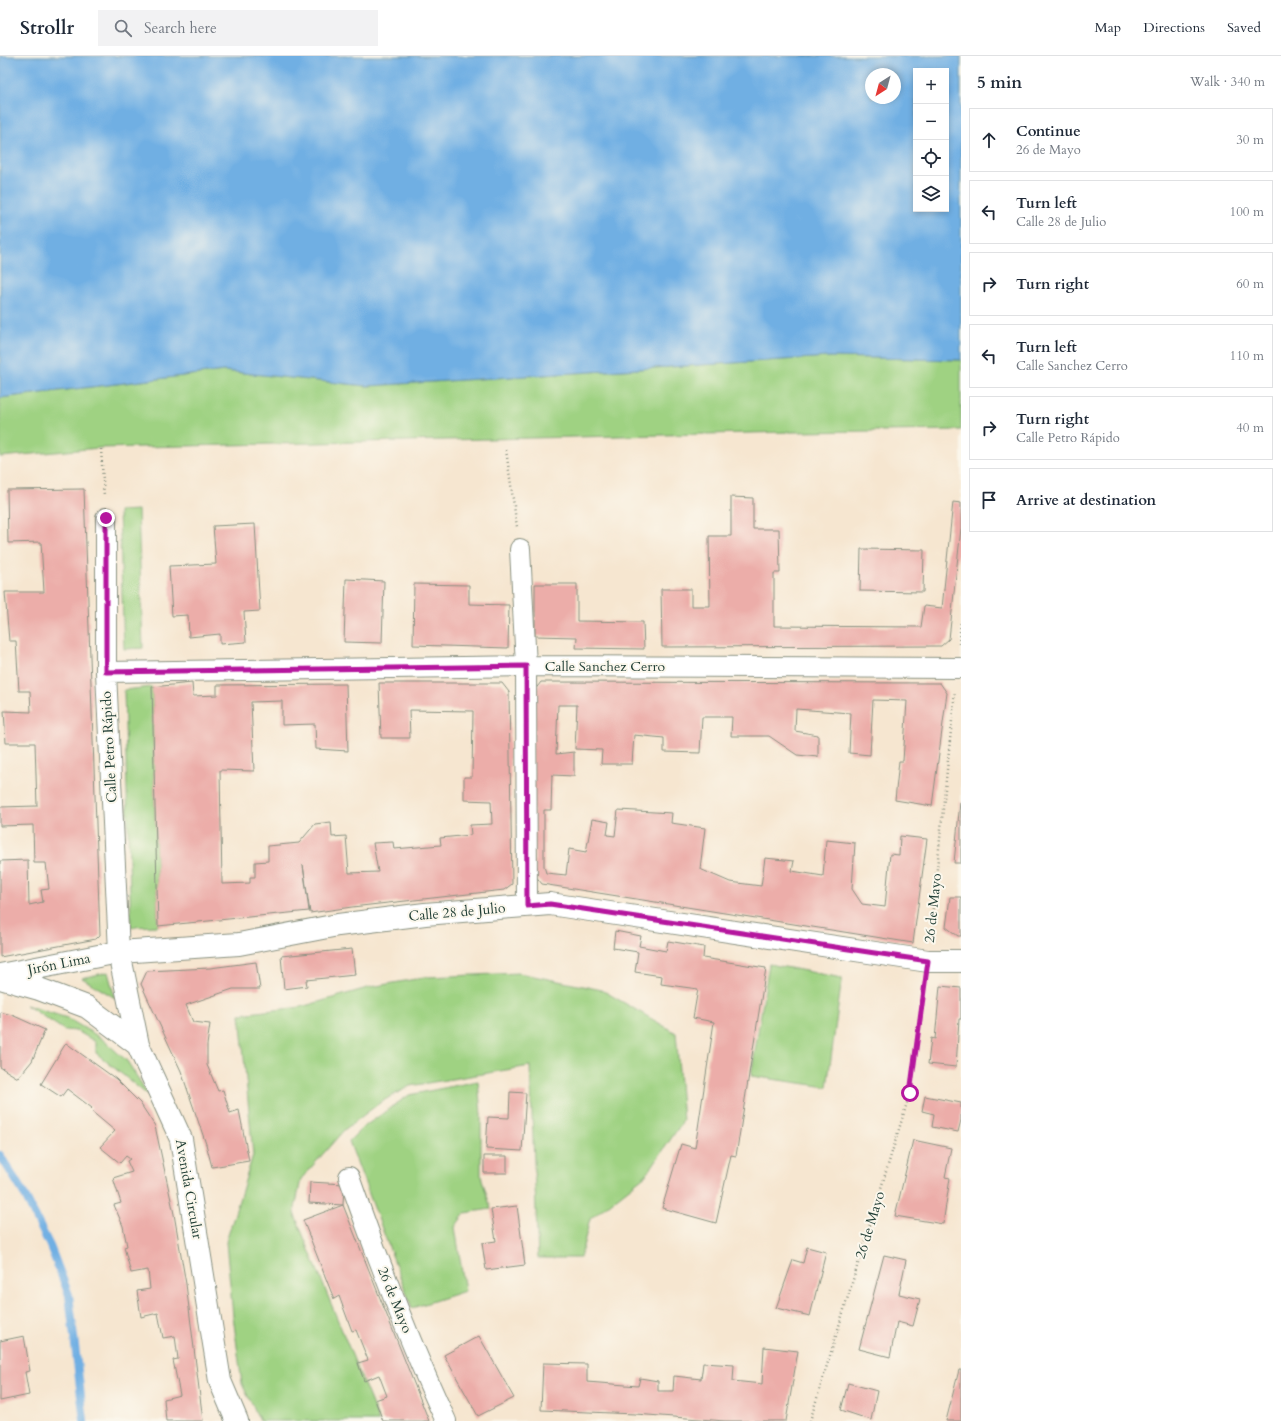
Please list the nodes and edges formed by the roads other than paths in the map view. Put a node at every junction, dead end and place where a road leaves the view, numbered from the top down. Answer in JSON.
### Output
{"nodes":[{"id":1,"x":106,"y":518,"type":"road end"},
{"id":2,"x":520,"y":549,"type":"road end"},
{"id":3,"x":526,"y":666,"type":"junction"},
{"id":4,"x":959,"y":668,"type":"edge"},
{"id":5,"x":106,"y":672,"type":"junction"},
{"id":6,"x":527,"y":906,"type":"junction"},
{"id":7,"x":119,"y":952,"type":"junction"},
{"id":8,"x":961,"y":961,"type":"edge"},
{"id":9,"x":0,"y":975,"type":"edge"},
{"id":10,"x":0,"y":978,"type":"edge"},
{"id":11,"x":138,"y":1045,"type":"junction"},
{"id":12,"x":349,"y":1177,"type":"dead end"},
{"id":13,"x":220,"y":1381,"type":"junction"},
{"id":14,"x":225,"y":1421,"type":"edge"},
{"id":15,"x":237,"y":1421,"type":"edge"},
{"id":16,"x":446,"y":1421,"type":"edge"}],
"edges":[{"from":1,"to":5,"type":"street","name":"Calle Petro Rápido"},
{"from":2,"to":3,"type":"street"},
{"from":3,"to":4,"type":"street","name":"Calle Sanchez Cerro"},
{"from":3,"to":5,"type":"street","name":"Calle Sanchez Cerro"},
{"from":3,"to":6,"type":"street"},
{"from":5,"to":7,"type":"street","name":"Calle Petro Rápido"},
{"from":6,"to":7,"type":"street","name":"Calle 28 de Julio"},
{"from":6,"to":8,"type":"street","name":"Calle 28 de Julio"},
{"from":7,"to":9,"type":"street","name":"Jirón Lima"},
{"from":7,"to":11,"type":"street"},
{"from":10,"to":11,"type":"street","name":"Avenida Circular"},
{"from":11,"to":13,"type":"street","name":"Avenida Circular"},
{"from":12,"to":16,"type":"street","name":"26 de Mayo"},
{"from":13,"to":14,"type":"street"},
{"from":13,"to":15,"type":"street","name":"Avenida Circular"}]}
